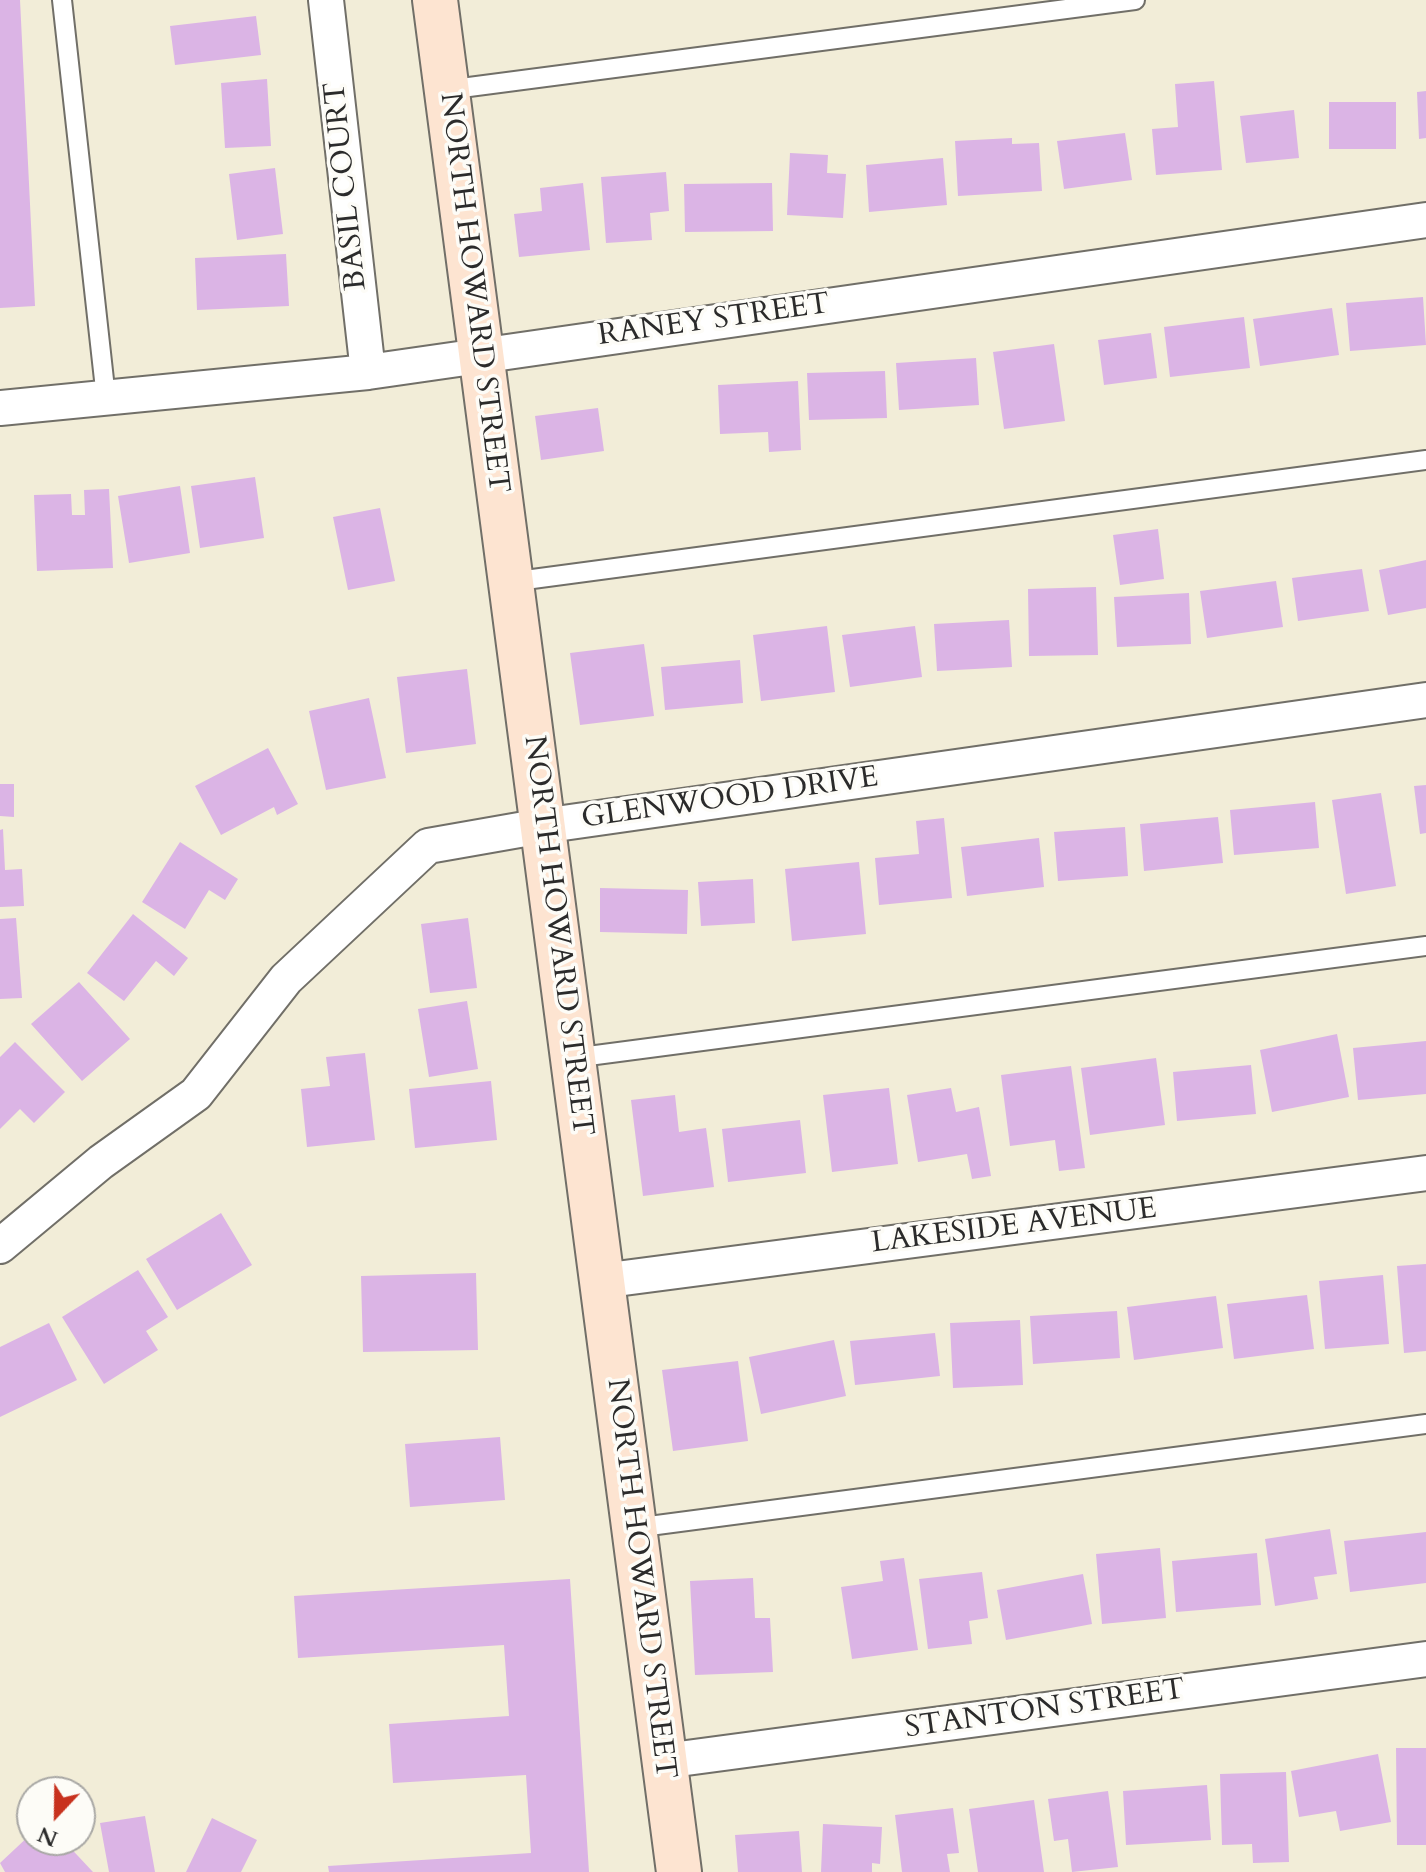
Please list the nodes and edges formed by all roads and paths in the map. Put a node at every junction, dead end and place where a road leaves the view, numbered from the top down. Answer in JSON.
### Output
{"nodes":[{"id":1,"x":62,"y":0,"type":"edge"},
{"id":2,"x":326,"y":0,"type":"edge"},
{"id":3,"x":435,"y":0,"type":"edge"},
{"id":4,"x":1135,"y":0,"type":"edge"},
{"id":5,"x":446,"y":90,"type":"junction"},
{"id":6,"x":1426,"y":220,"type":"edge"},
{"id":7,"x":481,"y":354,"type":"junction"},
{"id":8,"x":368,"y":372,"type":"junction"},
{"id":9,"x":106,"y":398,"type":"junction"},
{"id":10,"x":0,"y":408,"type":"edge"},
{"id":11,"x":1426,"y":460,"type":"edge"},
{"id":12,"x":510,"y":582,"type":"junction"},
{"id":13,"x":1426,"y":700,"type":"edge"},
{"id":14,"x":542,"y":826,"type":"junction"},
{"id":15,"x":1426,"y":946,"type":"edge"},
{"id":16,"x":573,"y":1058,"type":"junction"},
{"id":17,"x":1426,"y":1173,"type":"edge"},
{"id":18,"x":0,"y":1246,"type":"edge"},
{"id":19,"x":601,"y":1281,"type":"junction"},
{"id":20,"x":1426,"y":1424,"type":"edge"},
{"id":21,"x":634,"y":1528,"type":"junction"},
{"id":22,"x":1426,"y":1659,"type":"edge"},
{"id":23,"x":664,"y":1761,"type":"junction"},
{"id":24,"x":679,"y":1872,"type":"edge"}],
"edges":[{"from":1,"to":9,"type":"lane"},
{"from":2,"to":8,"type":"street","name":"BASIL COURT"},
{"from":3,"to":5,"type":"street","name":"NORTH HOWARD STREET"},
{"from":4,"to":5,"type":"lane"},
{"from":5,"to":7,"type":"street","name":"NORTH HOWARD STREET"},
{"from":6,"to":7,"type":"street","name":"RANEY STREET"},
{"from":7,"to":8,"type":"street","name":"RANEY STREET"},
{"from":7,"to":12,"type":"street","name":"NORTH HOWARD STREET"},
{"from":8,"to":9,"type":"street","name":"RANEY STREET"},
{"from":9,"to":10,"type":"street","name":"RANEY STREET"},
{"from":11,"to":12,"type":"lane"},
{"from":12,"to":14,"type":"street","name":"NORTH HOWARD STREET"},
{"from":13,"to":14,"type":"street","name":"GLENWOOD DRIVE"},
{"from":14,"to":16,"type":"street","name":"NORTH HOWARD STREET"},
{"from":14,"to":18,"type":"street","name":"GLENWOOD DRIVE"},
{"from":15,"to":16,"type":"lane"},
{"from":16,"to":19,"type":"street","name":"NORTH HOWARD STREET"},
{"from":17,"to":19,"type":"street","name":"LAKESIDE AVENUE"},
{"from":19,"to":21,"type":"street","name":"NORTH HOWARD STREET"},
{"from":20,"to":21,"type":"lane"},
{"from":21,"to":23,"type":"street","name":"NORTH HOWARD STREET"},
{"from":22,"to":23,"type":"street","name":"STANTON STREET"},
{"from":23,"to":24,"type":"street","name":"NORTH HOWARD STREET"}]}
